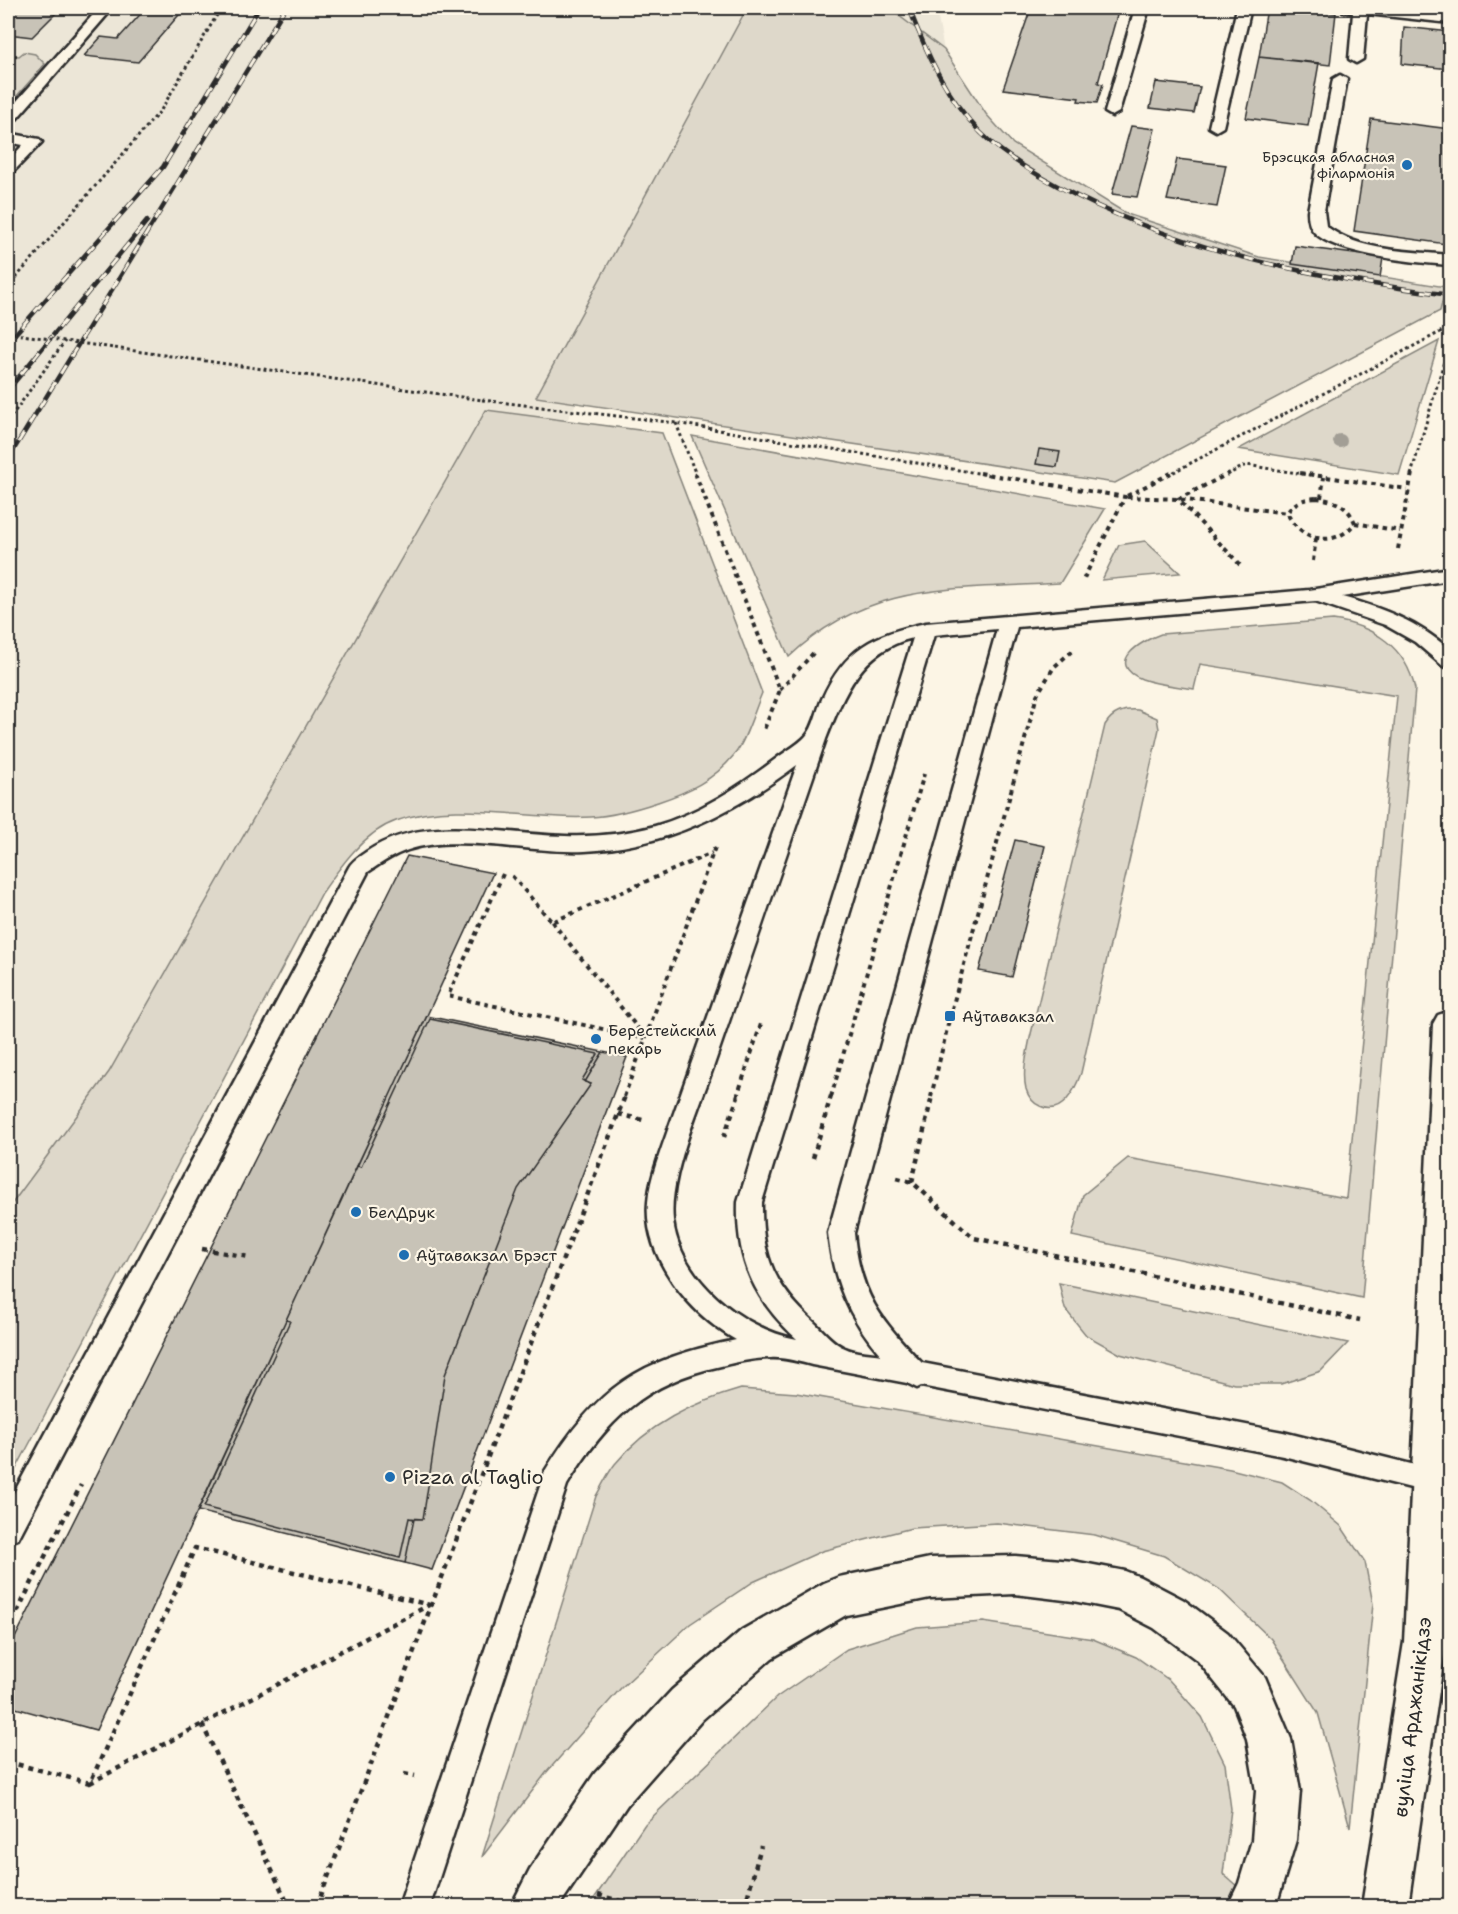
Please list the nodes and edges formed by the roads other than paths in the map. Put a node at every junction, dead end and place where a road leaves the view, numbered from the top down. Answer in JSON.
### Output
{"nodes":[{"id":1,"x":106,"y":8,"type":"edge"},
{"id":2,"x":1142,"y":8,"type":"edge"},
{"id":3,"x":1244,"y":8,"type":"edge"},
{"id":4,"x":1354,"y":8,"type":"edge"},
{"id":5,"x":1450,"y":19,"type":"edge"},
{"id":6,"x":1356,"y":59,"type":"dead end"},
{"id":7,"x":1340,"y":79,"type":"dead end"},
{"id":8,"x":1112,"y":112,"type":"dead end"},
{"id":9,"x":8,"y":120,"type":"edge"},
{"id":10,"x":1216,"y":127,"type":"dead end"},
{"id":11,"x":8,"y":138,"type":"edge"},
{"id":12,"x":8,"y":169,"type":"edge"},
{"id":13,"x":1450,"y":260,"type":"edge"},
{"id":14,"x":1450,"y":574,"type":"edge"},
{"id":15,"x":1309,"y":596,"type":"junction"},
{"id":16,"x":1009,"y":622,"type":"junction"},
{"id":17,"x":926,"y":629,"type":"junction"},
{"id":18,"x":1450,"y":662,"type":"edge"},
{"id":19,"x":816,"y":739,"type":"junction"},
{"id":20,"x":1450,"y":1024,"type":"edge"},
{"id":21,"x":1446,"y":1215,"type":"edge"},
{"id":22,"x":772,"y":1347,"type":"junction"},
{"id":23,"x":839,"y":1359,"type":"junction"},
{"id":24,"x":917,"y":1376,"type":"junction"},
{"id":25,"x":1441,"y":1483,"type":"edge"},
{"id":26,"x":8,"y":1530,"type":"edge"},
{"id":27,"x":1255,"y":1900,"type":"edge"},
{"id":28,"x":414,"y":1906,"type":"edge"},
{"id":29,"x":534,"y":1906,"type":"edge"},
{"id":30,"x":1385,"y":1906,"type":"edge"}],
"edges":[{"from":1,"to":9,"type":"lane"},
{"from":2,"to":8,"type":"lane"},
{"from":3,"to":10,"type":"lane"},
{"from":4,"to":5,"type":"lane"},
{"from":4,"to":6,"type":"lane"},
{"from":7,"to":13,"type":"lane"},
{"from":11,"to":12,"type":"lane"},
{"from":14,"to":15,"type":"lane"},
{"from":15,"to":16,"type":"lane"},
{"from":15,"to":18,"type":"lane"},
{"from":16,"to":17,"type":"lane"},
{"from":16,"to":24,"type":"lane"},
{"from":17,"to":19,"type":"lane"},
{"from":17,"to":23,"type":"lane"},
{"from":19,"to":22,"type":"lane"},
{"from":19,"to":26,"type":"lane"},
{"from":20,"to":21,"type":"main road","name":"вуліца Арджанікідзэ"},
{"from":21,"to":25,"type":"main road","name":"вуліца Арджанікідзэ"},
{"from":22,"to":23,"type":"lane"},
{"from":22,"to":28,"type":"lane"},
{"from":23,"to":24,"type":"lane"},
{"from":24,"to":25,"type":"lane"},
{"from":25,"to":30,"type":"main road","name":"вуліца Арджанікідзэ"},
{"from":27,"to":29,"type":"main road"}]}
